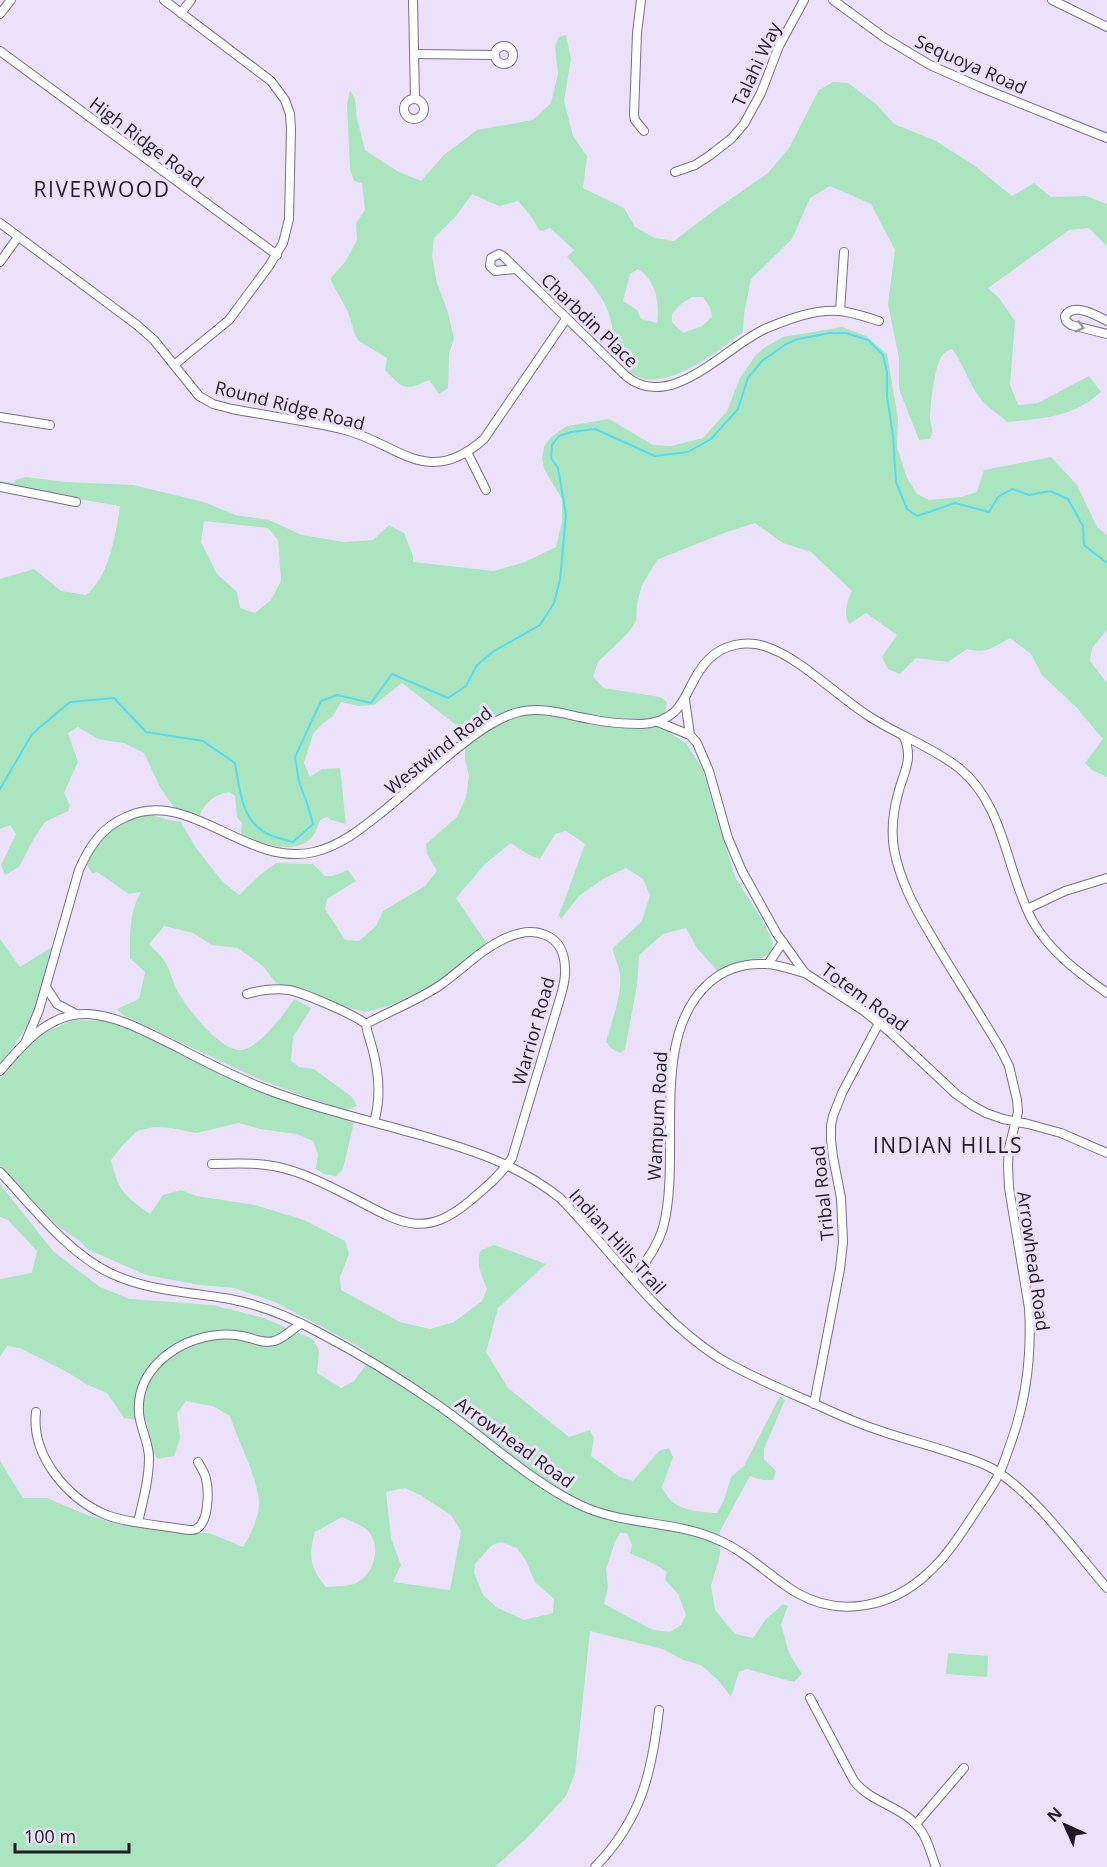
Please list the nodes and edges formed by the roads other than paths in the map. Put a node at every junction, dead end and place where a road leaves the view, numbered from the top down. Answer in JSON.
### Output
{"nodes":[{"id":1,"x":10,"y":0,"type":"edge"},
{"id":2,"x":164,"y":0,"type":"edge"},
{"id":3,"x":191,"y":0,"type":"edge"},
{"id":4,"x":413,"y":0,"type":"edge"},
{"id":5,"x":640,"y":0,"type":"edge"},
{"id":6,"x":810,"y":0,"type":"edge"},
{"id":7,"x":833,"y":0,"type":"edge"},
{"id":8,"x":1052,"y":0,"type":"edge"},
{"id":9,"x":803,"y":2,"type":"edge"},
{"id":10,"x":181,"y":13,"type":"junction"},
{"id":11,"x":0,"y":15,"type":"edge"},
{"id":12,"x":1107,"y":27,"type":"edge"},
{"id":13,"x":0,"y":51,"type":"edge"},
{"id":14,"x":415,"y":54,"type":"junction"},
{"id":15,"x":495,"y":55,"type":"dead end"},
{"id":16,"x":415,"y":99,"type":"dead end"},
{"id":17,"x":644,"y":131,"type":"dead end"},
{"id":18,"x":1107,"y":138,"type":"edge"},
{"id":19,"x":675,"y":172,"type":"dead end"},
{"id":20,"x":0,"y":223,"type":"edge"},
{"id":21,"x":18,"y":237,"type":"junction"},
{"id":22,"x":844,"y":252,"type":"dead end"},
{"id":23,"x":277,"y":255,"type":"junction"},
{"id":24,"x":0,"y":262,"type":"edge"},
{"id":25,"x":516,"y":269,"type":"dead end"},
{"id":26,"x":840,"y":311,"type":"junction"},
{"id":27,"x":566,"y":319,"type":"junction"},
{"id":28,"x":879,"y":321,"type":"dead end"},
{"id":29,"x":1107,"y":321,"type":"edge"},
{"id":30,"x":1107,"y":334,"type":"edge"},
{"id":31,"x":174,"y":365,"type":"junction"},
{"id":32,"x":0,"y":417,"type":"edge"},
{"id":33,"x":50,"y":425,"type":"dead end"},
{"id":34,"x":467,"y":452,"type":"junction"},
{"id":35,"x":0,"y":487,"type":"edge"},
{"id":36,"x":486,"y":490,"type":"dead end"},
{"id":37,"x":76,"y":502,"type":"dead end"},
{"id":38,"x":684,"y":700,"type":"junction"},
{"id":39,"x":658,"y":722,"type":"junction"},
{"id":40,"x":690,"y":735,"type":"junction"},
{"id":41,"x":904,"y":737,"type":"junction"},
{"id":42,"x":928,"y":748,"type":"junction"},
{"id":43,"x":909,"y":759,"type":"junction"},
{"id":44,"x":1107,"y":878,"type":"edge"},
{"id":45,"x":1027,"y":909,"type":"junction"},
{"id":46,"x":783,"y":942,"type":"junction"},
{"id":47,"x":768,"y":964,"type":"junction"},
{"id":48,"x":805,"y":973,"type":"junction"},
{"id":49,"x":46,"y":987,"type":"junction"},
{"id":50,"x":1107,"y":993,"type":"edge"},
{"id":51,"x":247,"y":994,"type":"dead end"},
{"id":52,"x":77,"y":1015,"type":"junction"},
{"id":53,"x":879,"y":1023,"type":"junction"},
{"id":54,"x":366,"y":1024,"type":"junction"},
{"id":55,"x":26,"y":1041,"type":"junction"},
{"id":56,"x":0,"y":1071,"type":"edge"},
{"id":57,"x":374,"y":1122,"type":"junction"},
{"id":58,"x":1016,"y":1122,"type":"junction"},
{"id":59,"x":1107,"y":1153,"type":"edge"},
{"id":60,"x":212,"y":1164,"type":"dead end"},
{"id":61,"x":507,"y":1164,"type":"junction"},
{"id":62,"x":0,"y":1172,"type":"edge"},
{"id":63,"x":633,"y":1279,"type":"junction"},
{"id":64,"x":301,"y":1324,"type":"junction"},
{"id":65,"x":814,"y":1404,"type":"junction"},
{"id":66,"x":36,"y":1412,"type":"dead end"},
{"id":67,"x":198,"y":1462,"type":"dead end"},
{"id":68,"x":999,"y":1473,"type":"junction"},
{"id":69,"x":138,"y":1522,"type":"junction"},
{"id":70,"x":1107,"y":1588,"type":"edge"},
{"id":71,"x":810,"y":1698,"type":"dead end"},
{"id":72,"x":659,"y":1710,"type":"dead end"},
{"id":73,"x":964,"y":1768,"type":"dead end"},
{"id":74,"x":916,"y":1824,"type":"junction"},
{"id":75,"x":595,"y":1867,"type":"edge"},
{"id":76,"x":936,"y":1867,"type":"edge"}],
"edges":[{"from":1,"to":11,"type":"street"},
{"from":2,"to":10,"type":"street"},
{"from":3,"to":10,"type":"street"},
{"from":4,"to":14,"type":"street"},
{"from":5,"to":17,"type":"street"},
{"from":6,"to":9,"type":"street","name":"Talahi Way"},
{"from":7,"to":18,"type":"street","name":"Sequoya Road"},
{"from":8,"to":12,"type":"street"},
{"from":9,"to":19,"type":"street","name":"Talahi Way"},
{"from":10,"to":23,"type":"street"},
{"from":13,"to":23,"type":"street","name":"High Ridge Road"},
{"from":14,"to":15,"type":"street"},
{"from":14,"to":16,"type":"street"},
{"from":20,"to":21,"type":"street","name":"Round Ridge Road"},
{"from":21,"to":24,"type":"street"},
{"from":21,"to":31,"type":"street","name":"Round Ridge Road"},
{"from":22,"to":26,"type":"street"},
{"from":23,"to":31,"type":"street"},
{"from":25,"to":27,"type":"street","name":"Charbdin Place"},
{"from":26,"to":27,"type":"street","name":"Charbdin Place"},
{"from":26,"to":28,"type":"street","name":"Charbdin Place"},
{"from":27,"to":34,"type":"street","name":"Round Ridge Road"},
{"from":29,"to":30,"type":"street","one_way":true},
{"from":31,"to":34,"type":"street","name":"Round Ridge Road"},
{"from":32,"to":33,"type":"street"},
{"from":34,"to":36,"type":"street"},
{"from":35,"to":37,"type":"street"},
{"from":38,"to":39,"type":"street"},
{"from":38,"to":40,"type":"street","name":"Totem Road"},
{"from":38,"to":41,"type":"street"},
{"from":39,"to":40,"type":"street"},
{"from":39,"to":49,"type":"street","name":"Westwind Road"},
{"from":40,"to":46,"type":"street","name":"Totem Road"},
{"from":41,"to":42,"type":"street"},
{"from":41,"to":43,"type":"street"},
{"from":42,"to":43,"type":"street"},
{"from":42,"to":45,"type":"street"},
{"from":43,"to":58,"type":"street","name":"Arrowhead Road"},
{"from":44,"to":45,"type":"street"},
{"from":45,"to":50,"type":"street"},
{"from":46,"to":47,"type":"street"},
{"from":46,"to":48,"type":"street","name":"Totem Road"},
{"from":47,"to":48,"type":"street","name":"Wampum Road"},
{"from":47,"to":63,"type":"street","name":"Wampum Road"},
{"from":48,"to":53,"type":"street","name":"Totem Road"},
{"from":49,"to":52,"type":"street"},
{"from":49,"to":55,"type":"street","name":"Westwind Road"},
{"from":51,"to":54,"type":"street"},
{"from":52,"to":55,"type":"street","name":"Indian Hills Trail"},
{"from":52,"to":57,"type":"street","name":"Indian Hills Trail"},
{"from":53,"to":58,"type":"street","name":"Totem Road"},
{"from":53,"to":65,"type":"street","name":"Tribal Road"},
{"from":54,"to":57,"type":"street"},
{"from":54,"to":61,"type":"street","name":"Warrior Road"},
{"from":55,"to":56,"type":"street","name":"Indian Hills Trail"},
{"from":57,"to":61,"type":"street","name":"Indian Hills Trail"},
{"from":58,"to":59,"type":"street","name":"Totem Road"},
{"from":58,"to":68,"type":"street","name":"Arrowhead Road"},
{"from":60,"to":61,"type":"street"},
{"from":61,"to":63,"type":"street","name":"Indian Hills Trail"},
{"from":62,"to":64,"type":"street","name":"Arrowhead Road"},
{"from":63,"to":65,"type":"street","name":"Indian Hills Trail"},
{"from":64,"to":68,"type":"street","name":"Arrowhead Road"},
{"from":64,"to":69,"type":"street"},
{"from":65,"to":68,"type":"street","name":"Indian Hills Trail"},
{"from":66,"to":69,"type":"street"},
{"from":67,"to":69,"type":"street"},
{"from":68,"to":70,"type":"street","name":"Indian Hills Trail"},
{"from":71,"to":74,"type":"street"},
{"from":72,"to":75,"type":"street"},
{"from":73,"to":74,"type":"street"},
{"from":74,"to":76,"type":"street"}]}
